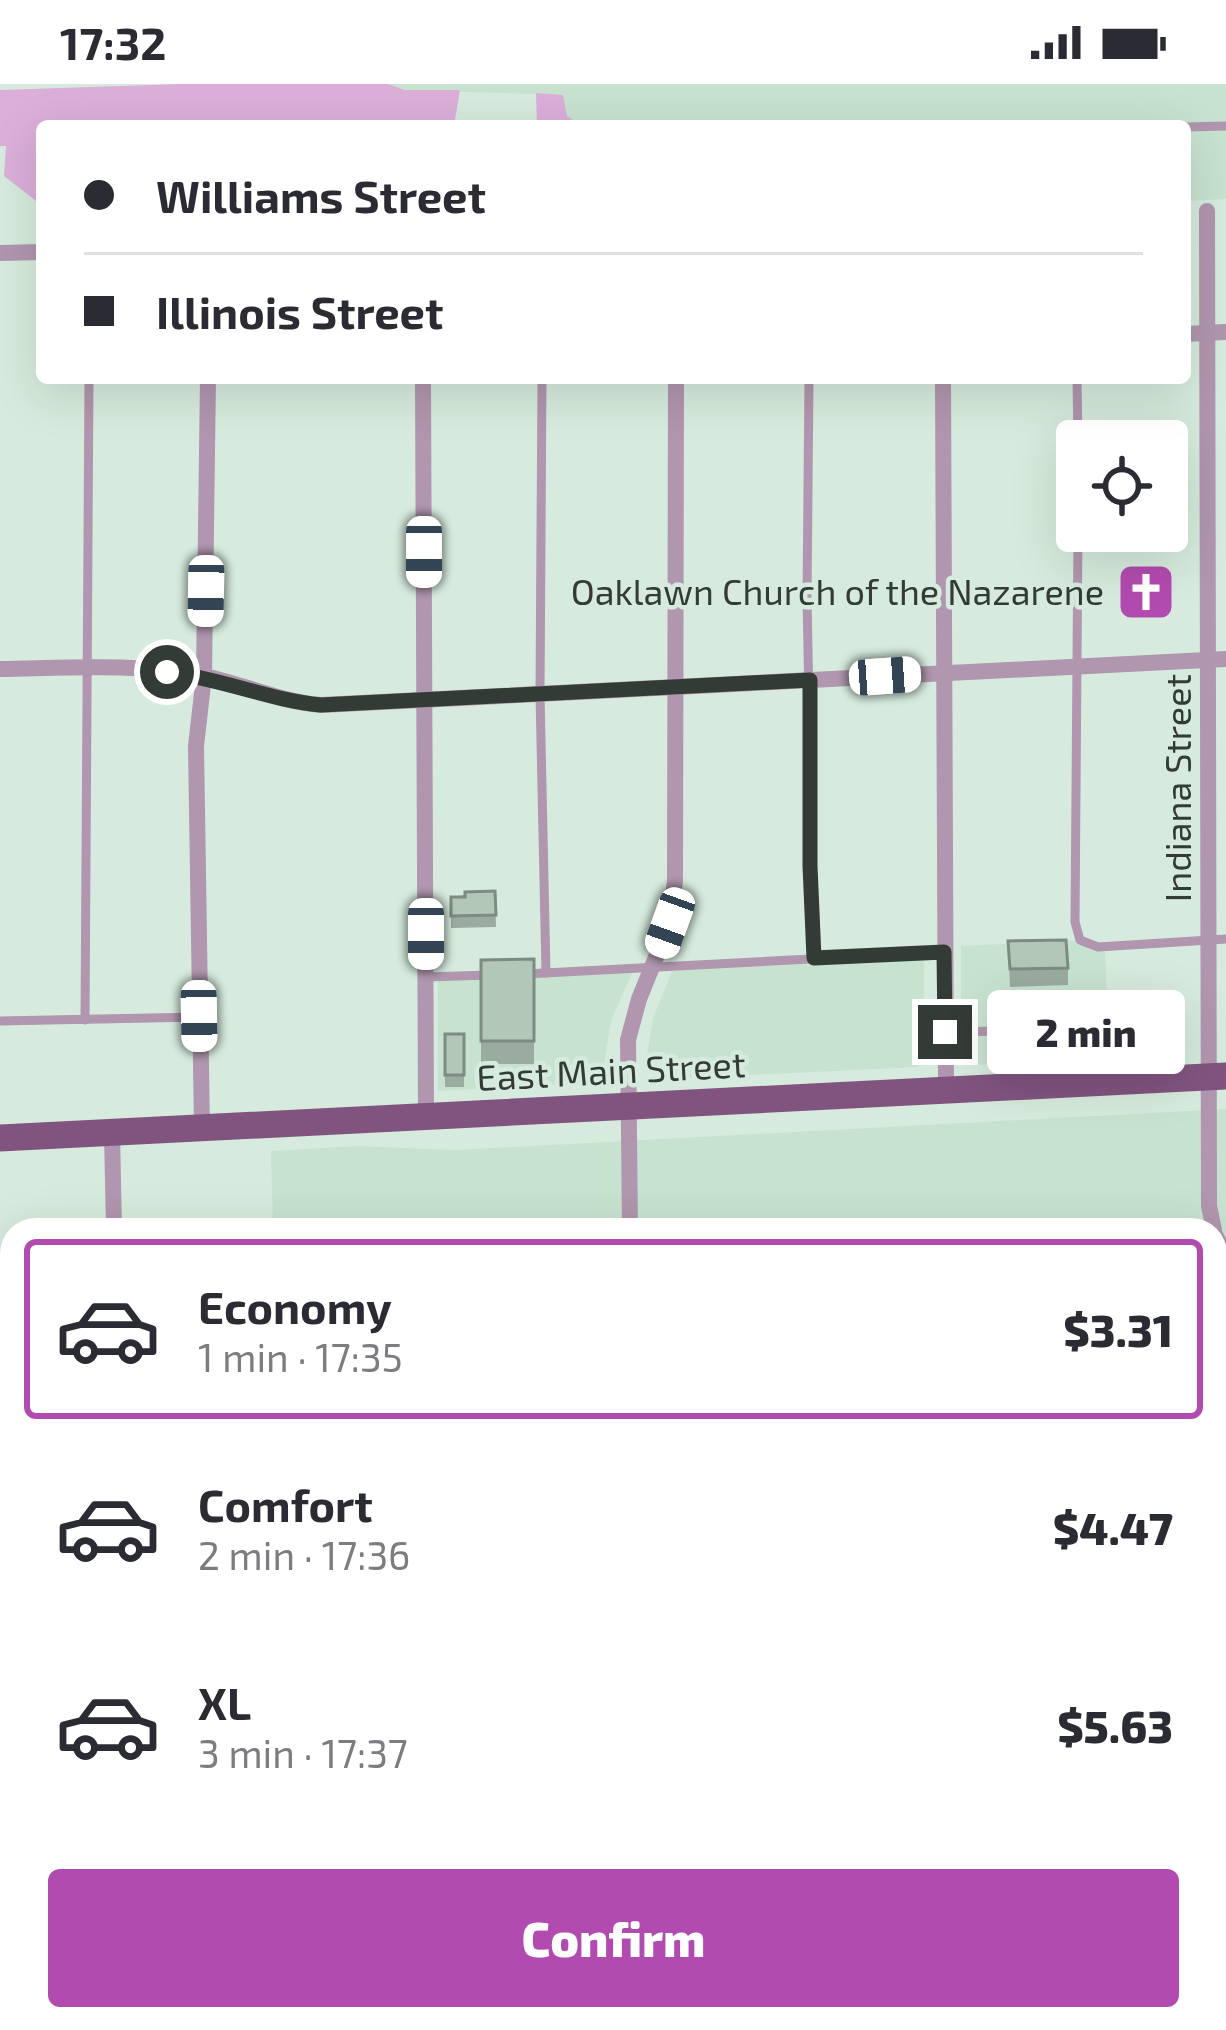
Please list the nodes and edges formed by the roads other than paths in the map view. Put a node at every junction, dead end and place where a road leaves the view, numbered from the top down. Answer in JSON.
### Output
{"nodes":[{"id":1,"x":1226,"y":126,"type":"edge"},
{"id":2,"x":1191,"y":127,"type":"edge"},
{"id":3,"x":1207,"y":211,"type":"dead end"},
{"id":4,"x":0,"y":253,"type":"edge"},
{"id":5,"x":36,"y":253,"type":"edge"},
{"id":6,"x":1217,"y":333,"type":"edge"},
{"id":7,"x":88,"y":384,"type":"edge"},
{"id":8,"x":208,"y":384,"type":"edge"},
{"id":9,"x":424,"y":384,"type":"edge"},
{"id":10,"x":542,"y":384,"type":"edge"},
{"id":11,"x":676,"y":384,"type":"edge"},
{"id":12,"x":809,"y":384,"type":"edge"},
{"id":13,"x":943,"y":384,"type":"edge"},
{"id":14,"x":1077,"y":384,"type":"edge"},
{"id":15,"x":1078,"y":420,"type":"edge"},
{"id":16,"x":1077,"y":552,"type":"edge"},
{"id":17,"x":1218,"y":659,"type":"edge"},
{"id":18,"x":1074,"y":664,"type":"junction"},
{"id":19,"x":0,"y":668,"type":"edge"},
{"id":20,"x":86,"y":668,"type":"junction"},
{"id":21,"x":942,"y":672,"type":"junction"},
{"id":22,"x":204,"y":676,"type":"junction"},
{"id":23,"x":810,"y":680,"type":"junction"},
{"id":24,"x":673,"y":687,"type":"junction"},
{"id":25,"x":540,"y":694,"type":"junction"},
{"id":26,"x":424,"y":700,"type":"junction"},
{"id":27,"x":1218,"y":940,"type":"edge"},
{"id":28,"x":944,"y":952,"type":"junction"},
{"id":29,"x":814,"y":958,"type":"junction"},
{"id":30,"x":654,"y":967,"type":"junction"},
{"id":31,"x":546,"y":973,"type":"junction"},
{"id":32,"x":426,"y":977,"type":"junction"},
{"id":33,"x":199,"y":1016,"type":"junction"},
{"id":34,"x":86,"y":1020,"type":"junction"},
{"id":35,"x":0,"y":1021,"type":"edge"},
{"id":36,"x":945,"y":1032,"type":"junction"},
{"id":37,"x":1219,"y":1077,"type":"edge"},
{"id":38,"x":1087,"y":1084,"type":"junction"},
{"id":39,"x":946,"y":1090,"type":"junction"},
{"id":40,"x":627,"y":1106,"type":"junction"},
{"id":41,"x":426,"y":1116,"type":"junction"},
{"id":42,"x":202,"y":1129,"type":"junction"},
{"id":43,"x":112,"y":1133,"type":"junction"},
{"id":44,"x":0,"y":1138,"type":"edge"},
{"id":45,"x":114,"y":1218,"type":"edge"},
{"id":46,"x":630,"y":1218,"type":"edge"},
{"id":47,"x":1212,"y":1218,"type":"edge"}],
"edges":[{"from":1,"to":2,"type":"lane"},
{"from":3,"to":6,"type":"street","name":"Indiana Street"},
{"from":4,"to":5,"type":"street"},
{"from":6,"to":17,"type":"street","name":"Indiana Street"},
{"from":7,"to":20,"type":"lane"},
{"from":8,"to":22,"type":"street"},
{"from":9,"to":26,"type":"street"},
{"from":10,"to":25,"type":"lane"},
{"from":11,"to":24,"type":"street"},
{"from":12,"to":23,"type":"lane"},
{"from":13,"to":21,"type":"street"},
{"from":14,"to":15,"type":"lane"},
{"from":16,"to":18,"type":"lane"},
{"from":17,"to":18,"type":"street"},
{"from":17,"to":27,"type":"street","name":"Indiana Street"},
{"from":18,"to":21,"type":"street"},
{"from":18,"to":27,"type":"lane"},
{"from":19,"to":20,"type":"street"},
{"from":20,"to":22,"type":"street"},
{"from":20,"to":34,"type":"lane"},
{"from":21,"to":23,"type":"street"},
{"from":21,"to":28,"type":"street"},
{"from":22,"to":26,"type":"street"},
{"from":22,"to":33,"type":"street"},
{"from":23,"to":24,"type":"street"},
{"from":23,"to":29,"type":"lane"},
{"from":24,"to":25,"type":"street"},
{"from":24,"to":30,"type":"street"},
{"from":25,"to":26,"type":"street"},
{"from":25,"to":31,"type":"lane"},
{"from":26,"to":32,"type":"street"},
{"from":27,"to":37,"type":"street","name":"Indiana Street"},
{"from":28,"to":29,"type":"lane"},
{"from":28,"to":36,"type":"street"},
{"from":29,"to":30,"type":"lane"},
{"from":30,"to":31,"type":"lane"},
{"from":30,"to":40,"type":"street"},
{"from":31,"to":32,"type":"lane"},
{"from":32,"to":41,"type":"street"},
{"from":33,"to":34,"type":"lane"},
{"from":33,"to":42,"type":"street"},
{"from":34,"to":35,"type":"lane"},
{"from":36,"to":38,"type":"lane"},
{"from":36,"to":39,"type":"street"},
{"from":37,"to":38,"type":"main road","name":"East Main Street"},
{"from":37,"to":47,"type":"street","name":"Indiana Street"},
{"from":38,"to":39,"type":"main road","name":"East Main Street"},
{"from":39,"to":40,"type":"main road","name":"East Main Street"},
{"from":40,"to":41,"type":"main road","name":"East Main Street"},
{"from":40,"to":46,"type":"street"},
{"from":41,"to":42,"type":"main road","name":"East Main Street"},
{"from":42,"to":43,"type":"main road","name":"East Main Street"},
{"from":43,"to":44,"type":"main road","name":"East Main Street"},
{"from":43,"to":45,"type":"street"}]}
